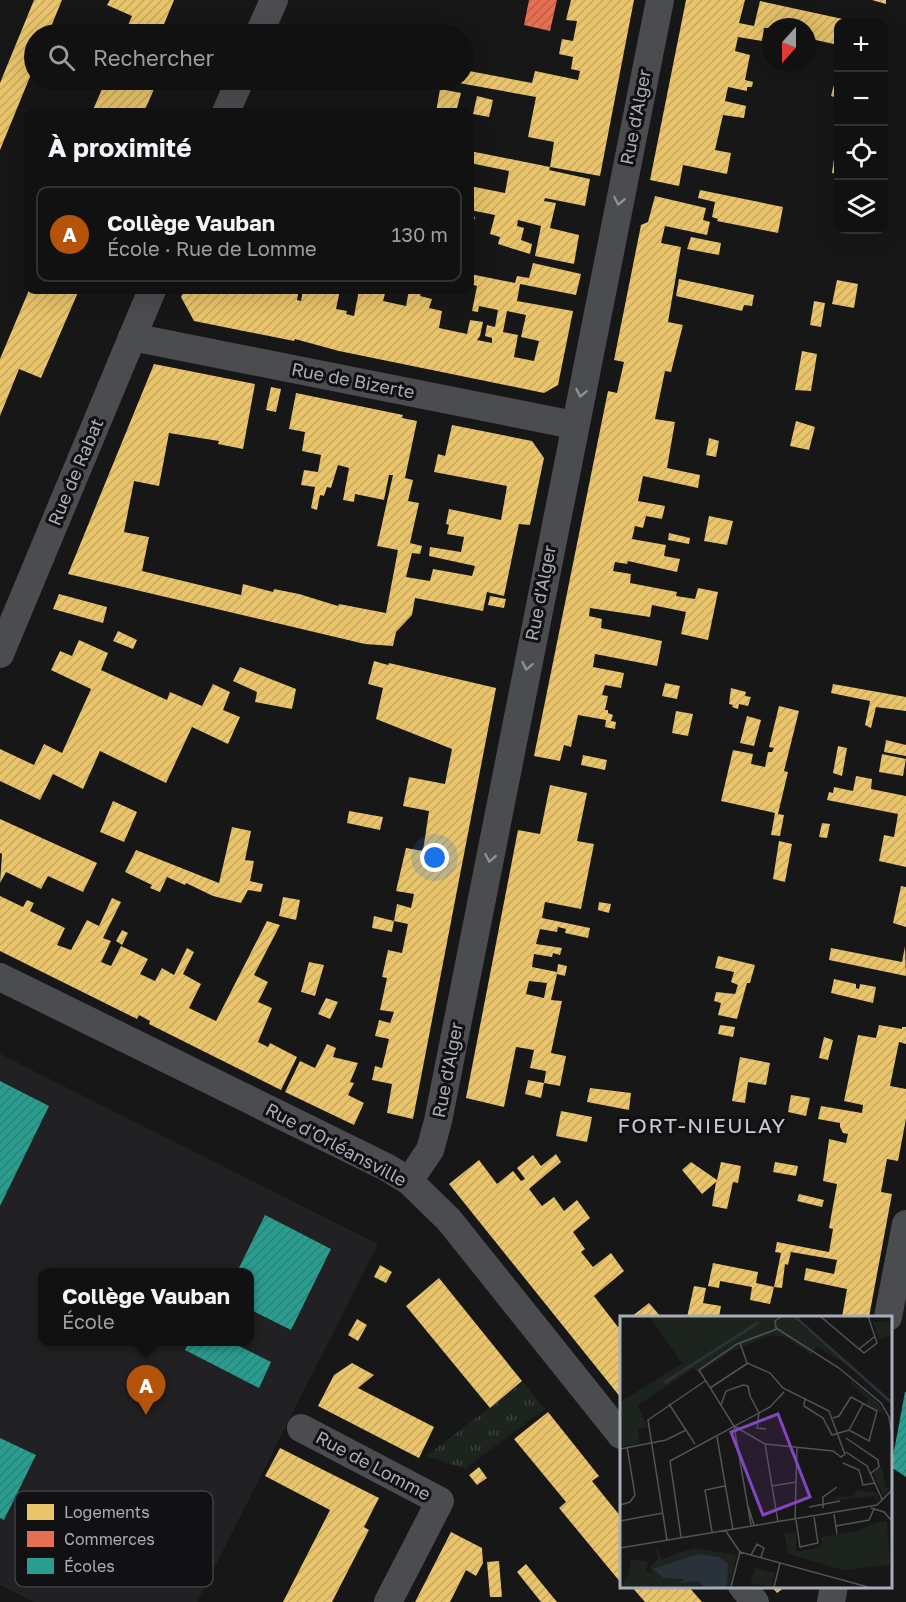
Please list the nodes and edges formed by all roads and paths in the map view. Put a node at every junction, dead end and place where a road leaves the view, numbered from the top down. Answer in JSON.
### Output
{"nodes":[{"id":1,"x":274,"y":0,"type":"edge"},
{"id":2,"x":660,"y":0,"type":"edge"},
{"id":3,"x":263,"y":24,"type":"edge"},
{"id":4,"x":236,"y":90,"type":"edge"},
{"id":5,"x":228,"y":108,"type":"edge"},
{"id":6,"x":150,"y":294,"type":"edge"},
{"id":7,"x":132,"y":337,"type":"junction"},
{"id":8,"x":574,"y":425,"type":"junction"},
{"id":9,"x":0,"y":654,"type":"edge"},
{"id":10,"x":0,"y":977,"type":"edge"},
{"id":11,"x":409,"y":1181,"type":"junction"},
{"id":12,"x":906,"y":1224,"type":"edge"},
{"id":13,"x":888,"y":1316,"type":"edge"},
{"id":14,"x":301,"y":1428,"type":"dead end"},
{"id":15,"x":620,"y":1434,"type":"edge"},
{"id":16,"x":743,"y":1587,"type":"edge"},
{"id":17,"x":834,"y":1587,"type":"edge"},
{"id":18,"x":388,"y":1602,"type":"edge"},
{"id":19,"x":755,"y":1602,"type":"edge"},
{"id":20,"x":831,"y":1602,"type":"edge"}],
"edges":[{"from":1,"to":3,"type":"street"},
{"from":2,"to":8,"type":"street","name":"Rue d'Alger","one_way":true},
{"from":4,"to":5,"type":"street"},
{"from":6,"to":7,"type":"street","name":"Rue de Rabat"},
{"from":7,"to":8,"type":"street","name":"Rue de Bizerte"},
{"from":7,"to":9,"type":"street","name":"Rue de Rabat"},
{"from":8,"to":11,"type":"street","name":"Rue d'Alger","one_way":true},
{"from":10,"to":11,"type":"street","name":"Rue d'Orléansville"},
{"from":11,"to":15,"type":"street","name":"Rue d'Orléansville"},
{"from":12,"to":13,"type":"street"},
{"from":14,"to":18,"type":"street","name":"Rue de Lomme"},
{"from":16,"to":19,"type":"street"},
{"from":17,"to":20,"type":"street"}]}
